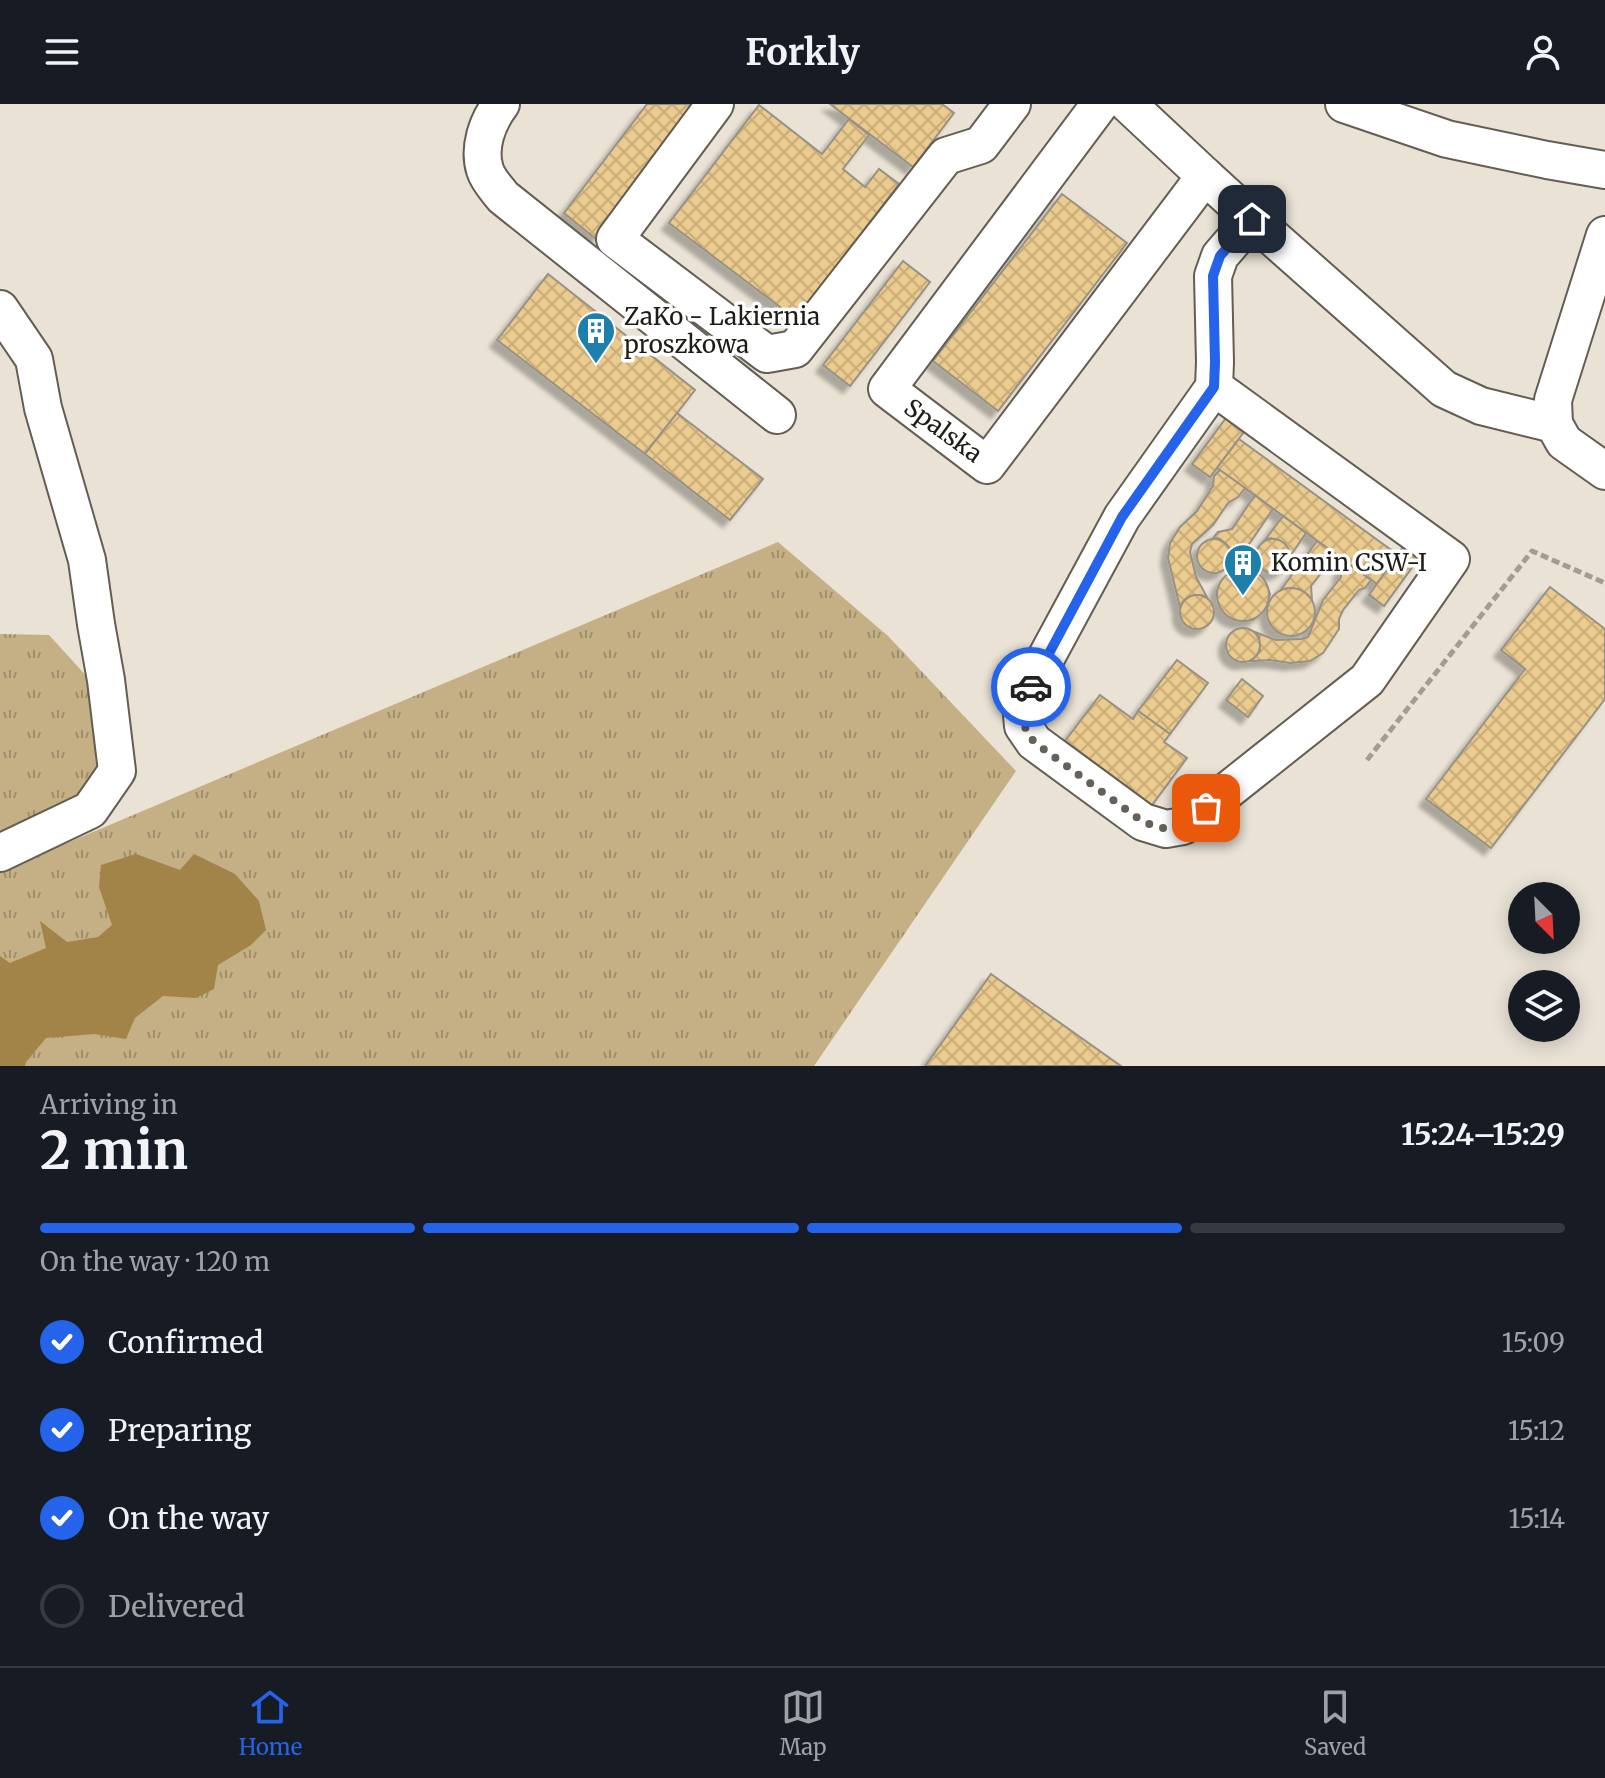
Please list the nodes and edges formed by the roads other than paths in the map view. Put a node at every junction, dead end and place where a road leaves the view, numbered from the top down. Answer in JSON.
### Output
{"nodes":[{"id":1,"x":501,"y":104,"type":"edge"},
{"id":2,"x":715,"y":104,"type":"edge"},
{"id":3,"x":1012,"y":104,"type":"edge"},
{"id":4,"x":1100,"y":104,"type":"edge"},
{"id":5,"x":1128,"y":104,"type":"edge"},
{"id":6,"x":1344,"y":104,"type":"edge"},
{"id":7,"x":1605,"y":170,"type":"edge"},
{"id":8,"x":1205,"y":176,"type":"junction"},
{"id":9,"x":1252,"y":219,"type":"junction"},
{"id":10,"x":1605,"y":235,"type":"edge"},
{"id":11,"x":0,"y":309,"type":"edge"},
{"id":12,"x":1214,"y":387,"type":"junction"},
{"id":13,"x":777,"y":415,"type":"dead end"},
{"id":14,"x":1554,"y":424,"type":"junction"},
{"id":15,"x":1605,"y":471,"type":"edge"},
{"id":16,"x":0,"y":853,"type":"edge"}],
"edges":[{"from":1,"to":13,"type":"lane"},
{"from":2,"to":3,"type":"lane"},
{"from":4,"to":8,"type":"lane","name":"Spalska"},
{"from":5,"to":8,"type":"lane"},
{"from":6,"to":7,"type":"lane"},
{"from":8,"to":9,"type":"lane"},
{"from":9,"to":12,"type":"lane"},
{"from":9,"to":14,"type":"lane"},
{"from":10,"to":14,"type":"lane"},
{"from":11,"to":16,"type":"lane"},
{"from":12,"to":12,"type":"lane"},
{"from":14,"to":15,"type":"lane"}]}
